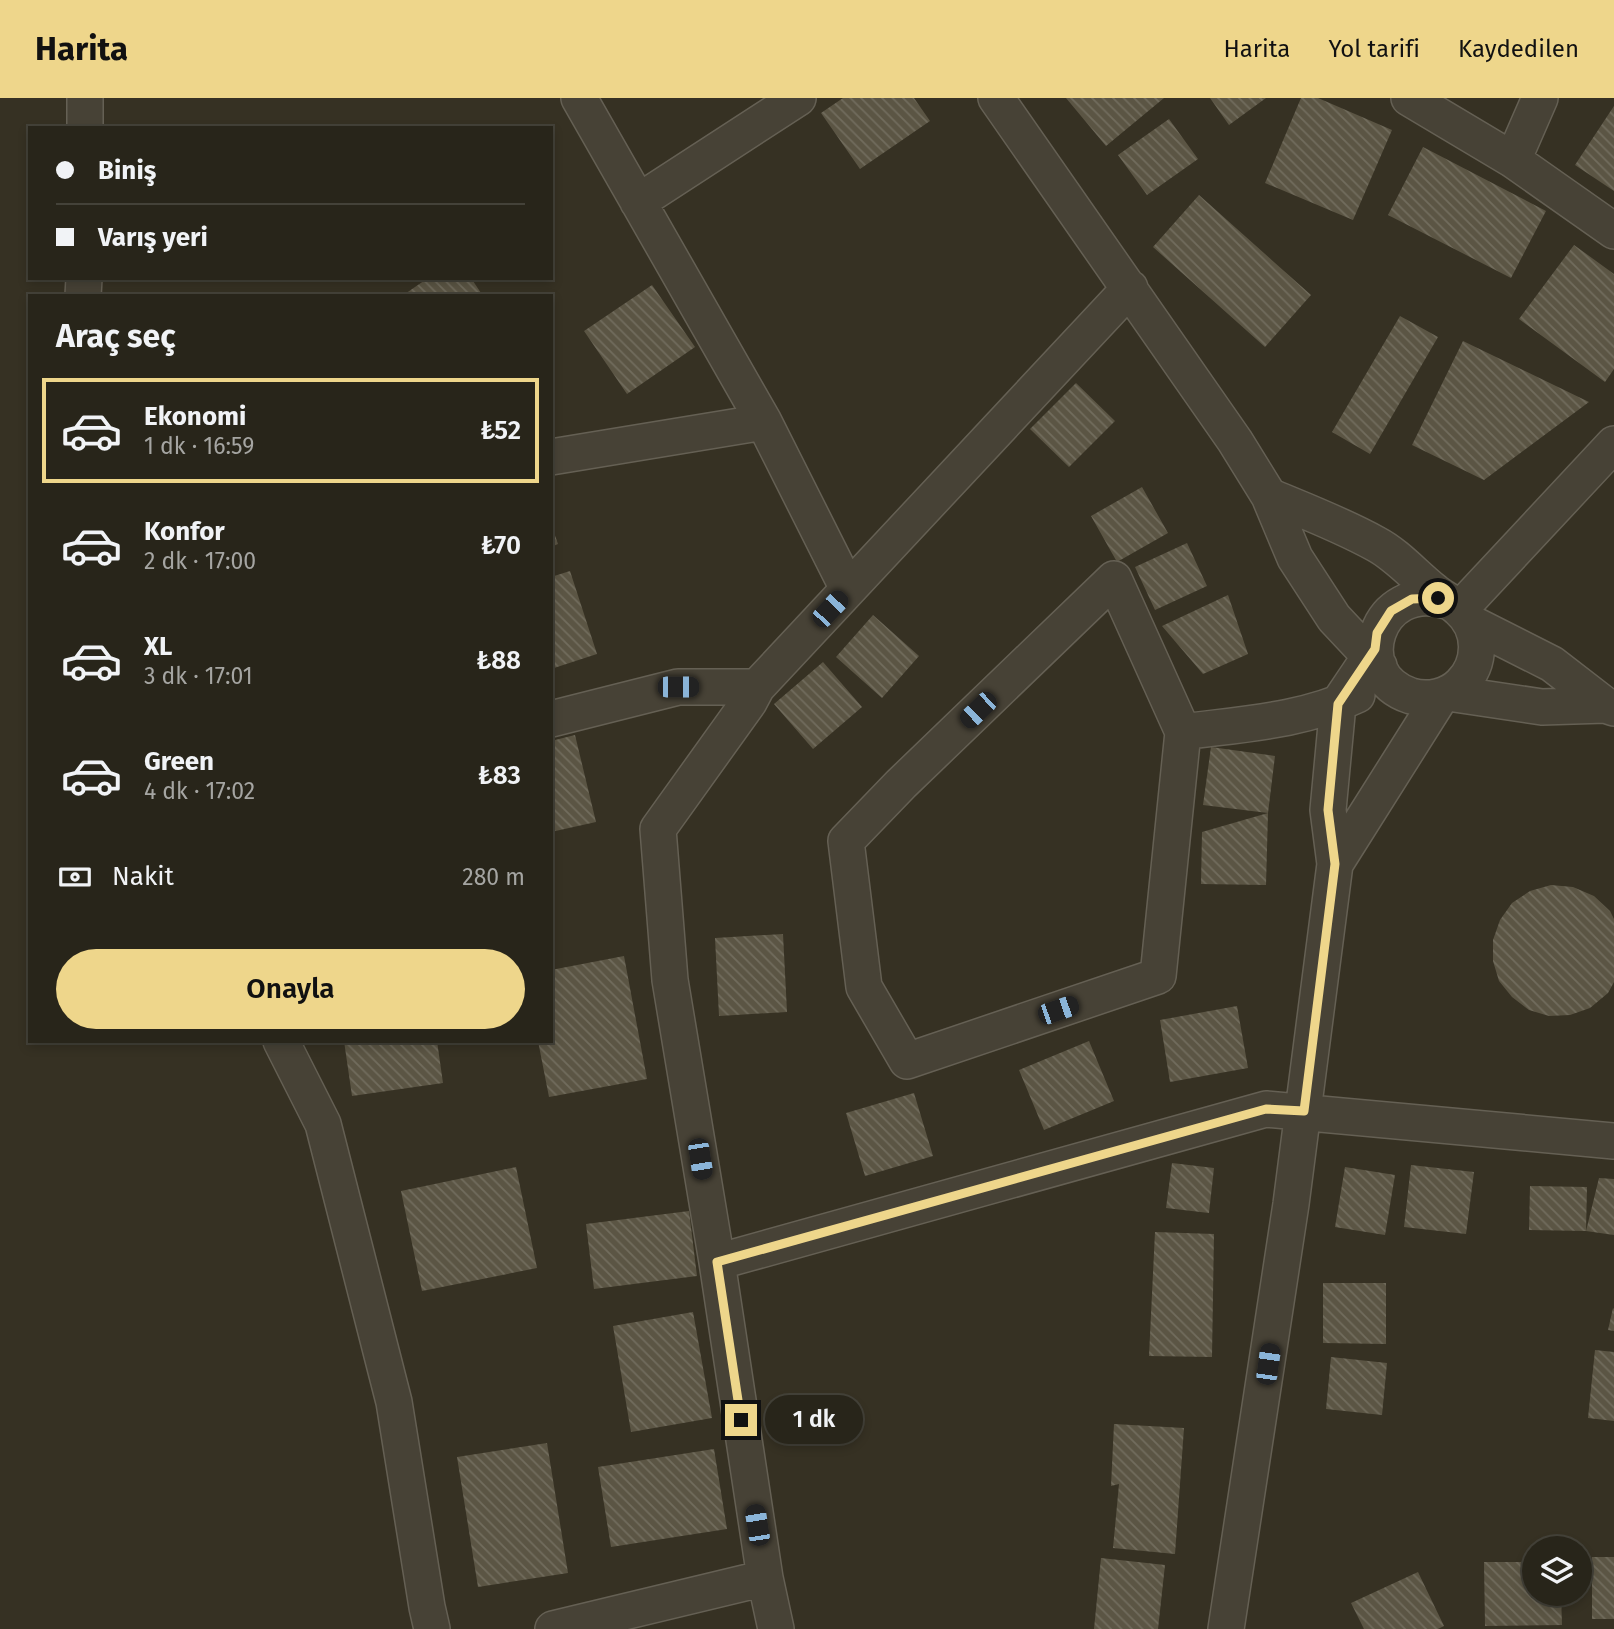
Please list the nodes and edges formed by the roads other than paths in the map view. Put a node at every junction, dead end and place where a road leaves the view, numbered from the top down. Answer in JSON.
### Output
{"nodes":[{"id":1,"x":85,"y":98,"type":"edge"},
{"id":2,"x":579,"y":98,"type":"edge"},
{"id":3,"x":798,"y":98,"type":"edge"},
{"id":4,"x":996,"y":98,"type":"edge"},
{"id":5,"x":1409,"y":98,"type":"edge"},
{"id":6,"x":1540,"y":98,"type":"edge"},
{"id":7,"x":85,"y":126,"type":"edge"},
{"id":8,"x":1513,"y":160,"type":"junction"},
{"id":9,"x":638,"y":202,"type":"junction"},
{"id":10,"x":1614,"y":231,"type":"edge"},
{"id":11,"x":1130,"y":288,"type":"junction"},
{"id":12,"x":764,"y":422,"type":"junction"},
{"id":13,"x":1614,"y":444,"type":"edge"},
{"id":14,"x":553,"y":457,"type":"edge"},
{"id":15,"x":1269,"y":496,"type":"junction"},
{"id":16,"x":848,"y":589,"type":"junction"},
{"id":17,"x":1459,"y":611,"type":"junction"},
{"id":18,"x":1378,"y":663,"type":"junction"},
{"id":19,"x":757,"y":687,"type":"junction"},
{"id":20,"x":1444,"y":695,"type":"junction"},
{"id":21,"x":1338,"y":704,"type":"junction"},
{"id":22,"x":1609,"y":707,"type":"edge"},
{"id":23,"x":553,"y":718,"type":"edge"},
{"id":24,"x":1183,"y":732,"type":"junction"},
{"id":25,"x":1335,"y":864,"type":"junction"},
{"id":26,"x":282,"y":1043,"type":"edge"},
{"id":27,"x":1304,"y":1111,"type":"junction"},
{"id":28,"x":1614,"y":1142,"type":"edge"},
{"id":29,"x":717,"y":1262,"type":"junction"},
{"id":30,"x":765,"y":1578,"type":"junction"},
{"id":31,"x":432,"y":1629,"type":"edge"},
{"id":32,"x":554,"y":1629,"type":"edge"},
{"id":33,"x":776,"y":1629,"type":"edge"},
{"id":34,"x":1226,"y":1629,"type":"edge"}],
"edges":[{"from":1,"to":7,"type":"street"},
{"from":2,"to":9,"type":"street"},
{"from":3,"to":9,"type":"street"},
{"from":4,"to":11,"type":"street"},
{"from":5,"to":8,"type":"street"},
{"from":6,"to":8,"type":"street"},
{"from":8,"to":10,"type":"street"},
{"from":9,"to":12,"type":"street"},
{"from":11,"to":15,"type":"street"},
{"from":11,"to":16,"type":"street"},
{"from":12,"to":14,"type":"street"},
{"from":12,"to":16,"type":"street"},
{"from":13,"to":17,"type":"street"},
{"from":15,"to":17,"type":"street"},
{"from":15,"to":18,"type":"street"},
{"from":16,"to":19,"type":"street"},
{"from":17,"to":18,"type":"street"},
{"from":17,"to":20,"type":"street"},
{"from":17,"to":22,"type":"street"},
{"from":18,"to":20,"type":"street"},
{"from":18,"to":21,"type":"street"},
{"from":19,"to":23,"type":"street"},
{"from":19,"to":29,"type":"street"},
{"from":20,"to":22,"type":"street"},
{"from":20,"to":25,"type":"street"},
{"from":21,"to":24,"type":"street"},
{"from":21,"to":25,"type":"street"},
{"from":24,"to":24,"type":"street"},
{"from":25,"to":27,"type":"street"},
{"from":26,"to":31,"type":"street"},
{"from":27,"to":28,"type":"street"},
{"from":27,"to":29,"type":"street"},
{"from":27,"to":34,"type":"street"},
{"from":29,"to":30,"type":"street"},
{"from":30,"to":32,"type":"street"},
{"from":30,"to":33,"type":"street"}]}
